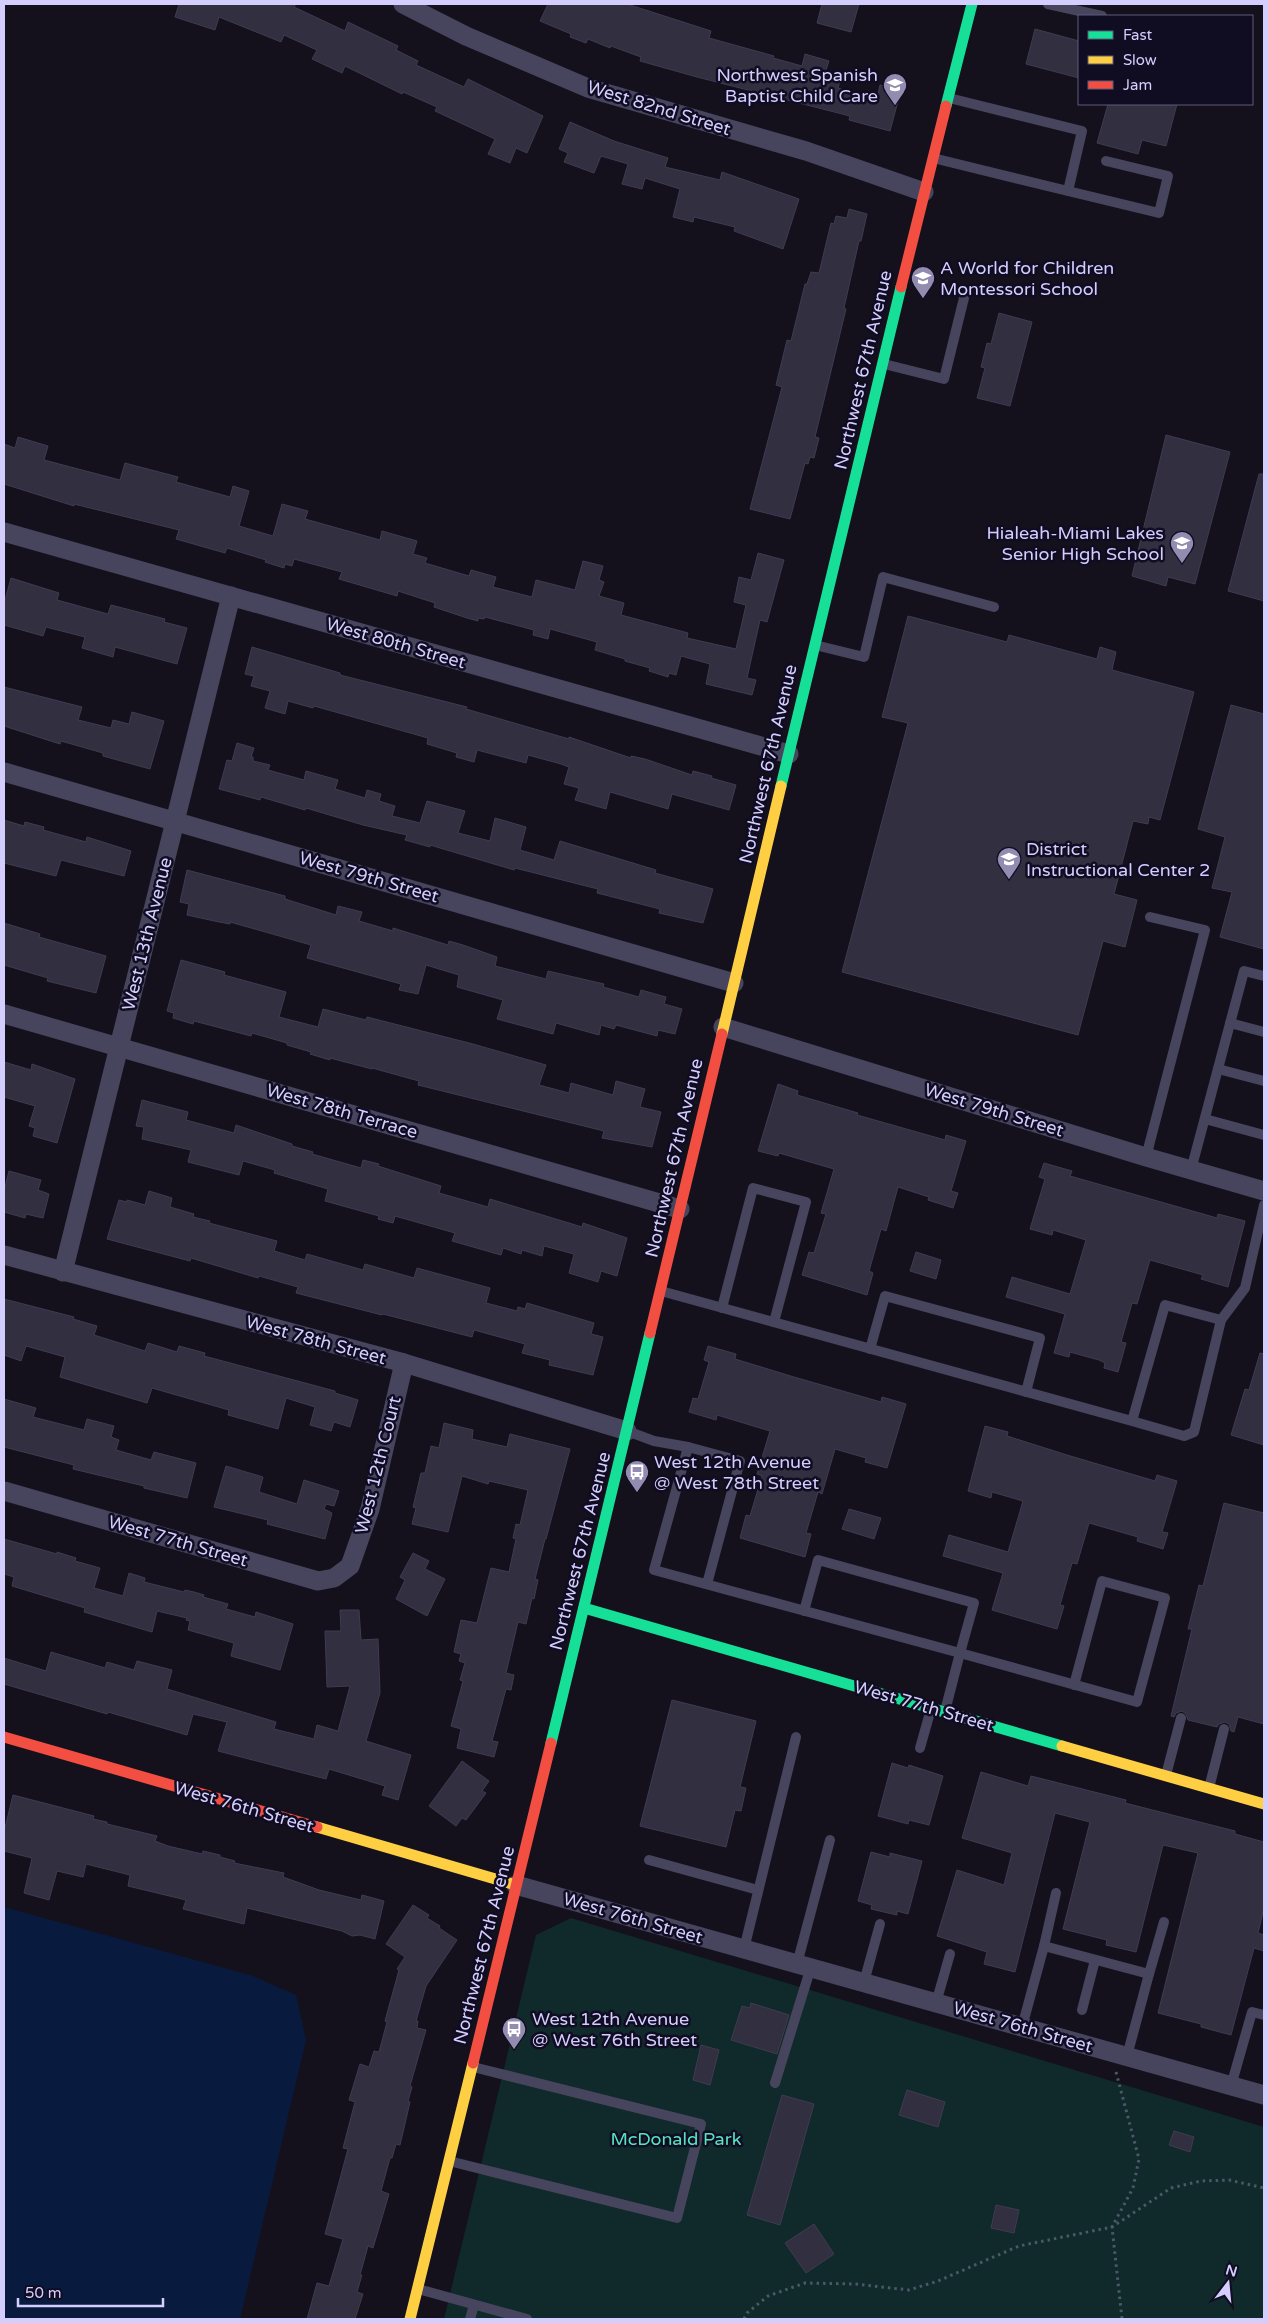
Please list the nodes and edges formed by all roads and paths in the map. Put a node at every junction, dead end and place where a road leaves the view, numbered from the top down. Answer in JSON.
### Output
{"nodes":[{"id":1,"x":403,"y":4,"type":"edge"},
{"id":2,"x":972,"y":4,"type":"edge"},
{"id":3,"x":1048,"y":4,"type":"edge"},
{"id":4,"x":1098,"y":15,"type":"edge"},
{"id":5,"x":948,"y":98,"type":"junction"},
{"id":6,"x":933,"y":158,"type":"junction"},
{"id":7,"x":1106,"y":161,"type":"dead end"},
{"id":8,"x":1068,"y":191,"type":"junction"},
{"id":9,"x":924,"y":192,"type":"junction"},
{"id":10,"x":964,"y":298,"type":"dead end"},
{"id":11,"x":883,"y":364,"type":"junction"},
{"id":12,"x":4,"y":532,"type":"edge"},
{"id":13,"x":231,"y":596,"type":"junction"},
{"id":14,"x":994,"y":607,"type":"dead end"},
{"id":15,"x":815,"y":645,"type":"junction"},
{"id":16,"x":789,"y":754,"type":"junction"},
{"id":17,"x":4,"y":772,"type":"edge"},
{"id":18,"x":175,"y":821,"type":"junction"},
{"id":19,"x":1150,"y":918,"type":"dead end"},
{"id":20,"x":1264,"y":976,"type":"edge"},
{"id":21,"x":734,"y":983,"type":"junction"},
{"id":22,"x":4,"y":1014,"type":"edge"},
{"id":23,"x":1230,"y":1023,"type":"junction"},
{"id":24,"x":724,"y":1027,"type":"junction"},
{"id":25,"x":1264,"y":1032,"type":"edge"},
{"id":26,"x":119,"y":1047,"type":"junction"},
{"id":27,"x":1218,"y":1069,"type":"junction"},
{"id":28,"x":1264,"y":1081,"type":"edge"},
{"id":29,"x":1205,"y":1119,"type":"junction"},
{"id":30,"x":1264,"y":1135,"type":"edge"},
{"id":31,"x":1146,"y":1157,"type":"junction"},
{"id":32,"x":1191,"y":1170,"type":"junction"},
{"id":33,"x":1264,"y":1192,"type":"edge"},
{"id":34,"x":1264,"y":1205,"type":"edge"},
{"id":35,"x":680,"y":1209,"type":"junction"},
{"id":36,"x":4,"y":1255,"type":"edge"},
{"id":37,"x":63,"y":1272,"type":"junction"},
{"id":38,"x":660,"y":1291,"type":"junction"},
{"id":39,"x":722,"y":1308,"type":"junction"},
{"id":40,"x":1221,"y":1320,"type":"junction"},
{"id":41,"x":774,"y":1322,"type":"junction"},
{"id":42,"x":870,"y":1349,"type":"junction"},
{"id":43,"x":404,"y":1363,"type":"junction"},
{"id":44,"x":1026,"y":1392,"type":"junction"},
{"id":45,"x":1132,"y":1421,"type":"junction"},
{"id":46,"x":627,"y":1431,"type":"junction"},
{"id":47,"x":688,"y":1447,"type":"junction"},
{"id":48,"x":4,"y":1491,"type":"edge"},
{"id":49,"x":350,"y":1566,"type":"joint"},
{"id":50,"x":706,"y":1584,"type":"junction"},
{"id":51,"x":584,"y":1608,"type":"junction"},
{"id":52,"x":804,"y":1611,"type":"junction"},
{"id":53,"x":960,"y":1653,"type":"junction"},
{"id":54,"x":1074,"y":1685,"type":"junction"},
{"id":55,"x":931,"y":1708,"type":"junction"},
{"id":56,"x":945,"y":1712,"type":"junction"},
{"id":57,"x":1181,"y":1718,"type":"dead end"},
{"id":58,"x":1224,"y":1729,"type":"dead end"},
{"id":59,"x":4,"y":1737,"type":"edge"},
{"id":60,"x":796,"y":1737,"type":"dead end"},
{"id":61,"x":920,"y":1748,"type":"dead end"},
{"id":62,"x":1166,"y":1776,"type":"junction"},
{"id":63,"x":1209,"y":1788,"type":"junction"},
{"id":64,"x":1264,"y":1804,"type":"edge"},
{"id":65,"x":830,"y":1840,"type":"dead end"},
{"id":66,"x":649,"y":1860,"type":"dead end"},
{"id":67,"x":516,"y":1885,"type":"junction"},
{"id":68,"x":758,"y":1890,"type":"junction"},
{"id":69,"x":1056,"y":1893,"type":"dead end"},
{"id":70,"x":1164,"y":1922,"type":"dead end"},
{"id":71,"x":880,"y":1924,"type":"dead end"},
{"id":72,"x":1044,"y":1946,"type":"junction"},
{"id":73,"x":744,"y":1949,"type":"junction"},
{"id":74,"x":950,"y":1954,"type":"dead end"},
{"id":75,"x":1095,"y":1960,"type":"junction"},
{"id":76,"x":804,"y":1966,"type":"junction"},
{"id":77,"x":1149,"y":1974,"type":"junction"},
{"id":78,"x":864,"y":1982,"type":"junction"},
{"id":79,"x":936,"y":2003,"type":"junction"},
{"id":80,"x":1082,"y":2010,"type":"dead end"},
{"id":81,"x":1264,"y":2015,"type":"edge"},
{"id":82,"x":1022,"y":2027,"type":"junction"},
{"id":83,"x":1119,"y":2054,"type":"junction"},
{"id":84,"x":472,"y":2066,"type":"junction"},
{"id":85,"x":775,"y":2082,"type":"dead end"},
{"id":86,"x":1231,"y":2086,"type":"junction"},
{"id":87,"x":1264,"y":2095,"type":"edge"},
{"id":88,"x":448,"y":2161,"type":"junction"},
{"id":89,"x":1264,"y":2188,"type":"edge"},
{"id":90,"x":1112,"y":2227,"type":"junction"},
{"id":91,"x":417,"y":2289,"type":"junction"},
{"id":92,"x":474,"y":2305,"type":"junction"},
{"id":93,"x":410,"y":2319,"type":"edge"},
{"id":94,"x":470,"y":2319,"type":"edge"},
{"id":95,"x":527,"y":2319,"type":"edge"},
{"id":96,"x":744,"y":2319,"type":"edge"},
{"id":97,"x":1122,"y":2319,"type":"edge"}],
"edges":[{"from":1,"to":9,"type":"street","name":"West 82nd Street"},
{"from":2,"to":5,"type":"main road","name":"Northwest 67th Avenue"},
{"from":3,"to":4,"type":"lane"},
{"from":5,"to":6,"type":"main road","name":"Northwest 67th Avenue"},
{"from":5,"to":8,"type":"lane"},
{"from":6,"to":8,"type":"lane"},
{"from":6,"to":9,"type":"main road","name":"Northwest 67th Avenue"},
{"from":7,"to":8,"type":"lane"},
{"from":9,"to":11,"type":"main road","name":"Northwest 67th Avenue"},
{"from":10,"to":11,"type":"lane"},
{"from":11,"to":15,"type":"main road","name":"Northwest 67th Avenue"},
{"from":12,"to":13,"type":"street","name":"West 80th Street"},
{"from":13,"to":16,"type":"street","name":"West 80th Street"},
{"from":13,"to":18,"type":"street","name":"West 13th Avenue"},
{"from":14,"to":15,"type":"lane"},
{"from":15,"to":16,"type":"main road","name":"Northwest 67th Avenue"},
{"from":16,"to":21,"type":"main road","name":"Northwest 67th Avenue"},
{"from":17,"to":18,"type":"street","name":"West 79th Street"},
{"from":18,"to":21,"type":"street","name":"West 79th Street"},
{"from":18,"to":26,"type":"street","name":"West 13th Avenue"},
{"from":19,"to":31,"type":"lane"},
{"from":20,"to":23,"type":"lane"},
{"from":21,"to":24,"type":"main road","name":"Northwest 67th Avenue"},
{"from":22,"to":26,"type":"street","name":"West 78th Terrace"},
{"from":23,"to":25,"type":"lane"},
{"from":23,"to":27,"type":"lane"},
{"from":24,"to":31,"type":"street","name":"West 79th Street"},
{"from":24,"to":35,"type":"main road","name":"Northwest 67th Avenue"},
{"from":26,"to":35,"type":"street","name":"West 78th Terrace"},
{"from":26,"to":37,"type":"street","name":"West 13th Avenue"},
{"from":27,"to":28,"type":"lane"},
{"from":27,"to":29,"type":"lane"},
{"from":29,"to":30,"type":"lane"},
{"from":29,"to":32,"type":"lane"},
{"from":31,"to":32,"type":"street","name":"West 79th Street"},
{"from":32,"to":33,"type":"street","name":"West 79th Street"},
{"from":34,"to":40,"type":"lane"},
{"from":35,"to":38,"type":"main road","name":"Northwest 67th Avenue"},
{"from":36,"to":37,"type":"street","name":"West 78th Street"},
{"from":37,"to":43,"type":"street","name":"West 78th Street"},
{"from":38,"to":39,"type":"lane"},
{"from":38,"to":46,"type":"main road","name":"Northwest 67th Avenue"},
{"from":39,"to":41,"type":"lane"},
{"from":39,"to":41,"type":"lane"},
{"from":40,"to":45,"type":"lane"},
{"from":40,"to":45,"type":"lane"},
{"from":41,"to":42,"type":"lane"},
{"from":42,"to":44,"type":"lane"},
{"from":42,"to":44,"type":"lane"},
{"from":43,"to":46,"type":"street","name":"West 78th Street"},
{"from":43,"to":49,"type":"street","name":"West 12th Court"},
{"from":44,"to":45,"type":"lane"},
{"from":46,"to":47,"type":"lane"},
{"from":46,"to":51,"type":"main road","name":"Northwest 67th Avenue"},
{"from":47,"to":50,"type":"lane"},
{"from":47,"to":50,"type":"lane"},
{"from":48,"to":49,"type":"street","name":"West 77th Street"},
{"from":50,"to":52,"type":"lane"},
{"from":51,"to":55,"type":"main road","name":"West 77th Street"},
{"from":51,"to":67,"type":"main road","name":"Northwest 67th Avenue"},
{"from":52,"to":53,"type":"lane"},
{"from":52,"to":53,"type":"lane"},
{"from":53,"to":54,"type":"lane"},
{"from":53,"to":56,"type":"lane"},
{"from":54,"to":54,"type":"lane"},
{"from":55,"to":56,"type":"main road","name":"West 77th Street"},
{"from":55,"to":61,"type":"lane"},
{"from":56,"to":62,"type":"main road","name":"West 77th Street"},
{"from":57,"to":62,"type":"lane"},
{"from":58,"to":63,"type":"lane"},
{"from":59,"to":67,"type":"main road","name":"West 76th Street"},
{"from":60,"to":68,"type":"lane"},
{"from":62,"to":63,"type":"main road","name":"West 77th Street"},
{"from":63,"to":64,"type":"main road","name":"West 77th Street"},
{"from":65,"to":76,"type":"lane"},
{"from":66,"to":68,"type":"lane"},
{"from":67,"to":73,"type":"street","name":"West 76th Street"},
{"from":67,"to":84,"type":"main road","name":"Northwest 67th Avenue"},
{"from":68,"to":73,"type":"lane"},
{"from":69,"to":72,"type":"lane"},
{"from":70,"to":77,"type":"lane"},
{"from":71,"to":78,"type":"lane"},
{"from":72,"to":75,"type":"lane"},
{"from":72,"to":82,"type":"lane"},
{"from":73,"to":76,"type":"street","name":"West 76th Street"},
{"from":74,"to":79,"type":"lane"},
{"from":75,"to":77,"type":"lane"},
{"from":75,"to":80,"type":"lane"},
{"from":76,"to":78,"type":"street","name":"West 76th Street"},
{"from":76,"to":85,"type":"lane"},
{"from":77,"to":83,"type":"lane"},
{"from":78,"to":79,"type":"street","name":"West 76th Street"},
{"from":79,"to":82,"type":"street","name":"West 76th Street"},
{"from":81,"to":86,"type":"lane"},
{"from":82,"to":83,"type":"street","name":"West 76th Street"},
{"from":83,"to":86,"type":"street","name":"West 76th Street"},
{"from":83,"to":90,"type":"path"},
{"from":84,"to":88,"type":"main road","name":"Northwest 67th Avenue"},
{"from":84,"to":88,"type":"lane"},
{"from":86,"to":87,"type":"street","name":"West 76th Street"},
{"from":88,"to":91,"type":"main road","name":"Northwest 67th Avenue"},
{"from":89,"to":90,"type":"path"},
{"from":90,"to":96,"type":"path"},
{"from":90,"to":97,"type":"path"},
{"from":91,"to":92,"type":"lane"},
{"from":91,"to":93,"type":"main road","name":"Northwest 67th Avenue"},
{"from":92,"to":94,"type":"lane"},
{"from":92,"to":95,"type":"lane"}]}
